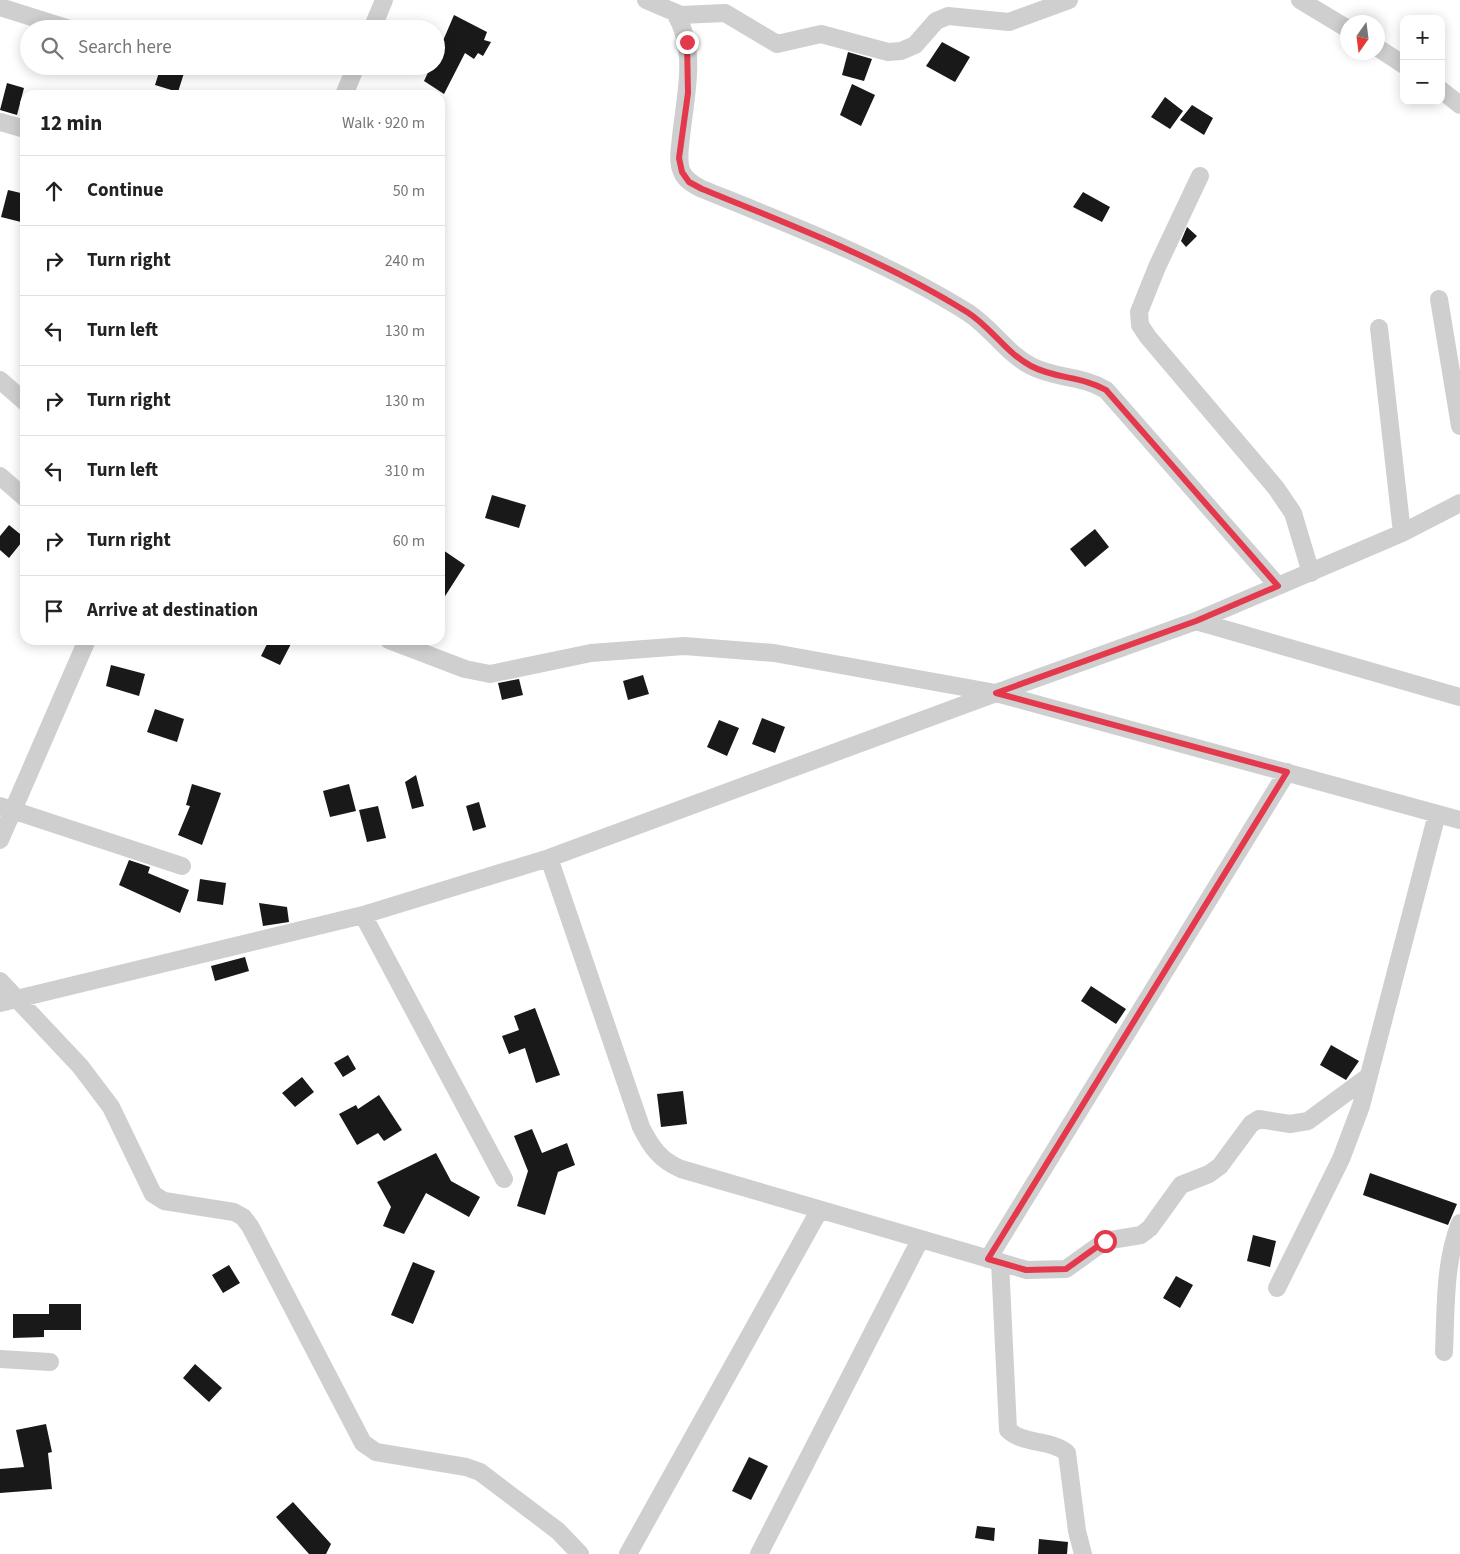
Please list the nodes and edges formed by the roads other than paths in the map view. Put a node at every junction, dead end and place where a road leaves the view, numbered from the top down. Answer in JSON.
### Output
{"nodes":[{"id":1,"x":384,"y":0,"type":"edge"},
{"id":2,"x":646,"y":0,"type":"edge"},
{"id":3,"x":1069,"y":0,"type":"edge"},
{"id":4,"x":1300,"y":0,"type":"edge"},
{"id":5,"x":0,"y":6,"type":"edge"},
{"id":6,"x":675,"y":13,"type":"junction"},
{"id":7,"x":43,"y":20,"type":"edge"},
{"id":8,"x":376,"y":20,"type":"edge"},
{"id":9,"x":1340,"y":25,"type":"edge"},
{"id":10,"x":1385,"y":53,"type":"edge"},
{"id":11,"x":1400,"y":62,"type":"edge"},
{"id":12,"x":352,"y":75,"type":"edge"},
{"id":13,"x":346,"y":90,"type":"edge"},
{"id":14,"x":1445,"y":93,"type":"edge"},
{"id":15,"x":1460,"y":105,"type":"edge"},
{"id":16,"x":0,"y":122,"type":"edge"},
{"id":17,"x":20,"y":128,"type":"edge"},
{"id":18,"x":1200,"y":176,"type":"dead end"},
{"id":19,"x":1439,"y":299,"type":"dead end"},
{"id":20,"x":1379,"y":328,"type":"dead end"},
{"id":21,"x":0,"y":380,"type":"edge"},
{"id":22,"x":20,"y":398,"type":"edge"},
{"id":23,"x":1460,"y":426,"type":"edge"},
{"id":24,"x":0,"y":476,"type":"edge"},
{"id":25,"x":20,"y":494,"type":"edge"},
{"id":26,"x":1460,"y":503,"type":"edge"},
{"id":27,"x":1402,"y":533,"type":"junction"},
{"id":28,"x":1312,"y":573,"type":"junction"},
{"id":29,"x":1278,"y":586,"type":"junction"},
{"id":30,"x":1196,"y":621,"type":"junction"},
{"id":31,"x":84,"y":645,"type":"edge"},
{"id":32,"x":403,"y":645,"type":"edge"},
{"id":33,"x":996,"y":693,"type":"junction"},
{"id":34,"x":1460,"y":697,"type":"edge"},
{"id":35,"x":1287,"y":772,"type":"junction"},
{"id":36,"x":6,"y":809,"type":"edge"},
{"id":37,"x":1437,"y":814,"type":"junction"},
{"id":38,"x":1460,"y":820,"type":"edge"},
{"id":39,"x":0,"y":840,"type":"edge"},
{"id":40,"x":549,"y":858,"type":"junction"},
{"id":41,"x":182,"y":866,"type":"dead end"},
{"id":42,"x":363,"y":915,"type":"junction"},
{"id":43,"x":0,"y":981,"type":"edge"},
{"id":44,"x":19,"y":999,"type":"junction"},
{"id":45,"x":0,"y":1003,"type":"edge"},
{"id":46,"x":1370,"y":1076,"type":"junction"},
{"id":47,"x":504,"y":1179,"type":"dead end"},
{"id":48,"x":819,"y":1211,"type":"junction"},
{"id":49,"x":1460,"y":1223,"type":"edge"},
{"id":50,"x":920,"y":1240,"type":"junction"},
{"id":51,"x":994,"y":1261,"type":"junction"},
{"id":52,"x":1277,"y":1288,"type":"dead end"},
{"id":53,"x":1444,"y":1352,"type":"dead end"},
{"id":54,"x":0,"y":1359,"type":"edge"},
{"id":55,"x":50,"y":1362,"type":"dead end"},
{"id":56,"x":580,"y":1554,"type":"edge"},
{"id":57,"x":628,"y":1554,"type":"edge"},
{"id":58,"x":759,"y":1554,"type":"edge"},
{"id":59,"x":1083,"y":1554,"type":"edge"}],
"edges":[{"from":1,"to":8,"type":"street"},
{"from":2,"to":6,"type":"street"},
{"from":3,"to":6,"type":"street"},
{"from":4,"to":9,"type":"street"},
{"from":5,"to":7,"type":"street"},
{"from":6,"to":29,"type":"street"},
{"from":10,"to":11,"type":"street"},
{"from":12,"to":13,"type":"street"},
{"from":14,"to":15,"type":"street"},
{"from":16,"to":17,"type":"street"},
{"from":18,"to":28,"type":"street"},
{"from":19,"to":23,"type":"street"},
{"from":20,"to":27,"type":"street"},
{"from":21,"to":22,"type":"street"},
{"from":24,"to":25,"type":"street"},
{"from":26,"to":27,"type":"street"},
{"from":27,"to":28,"type":"street"},
{"from":28,"to":29,"type":"street"},
{"from":29,"to":30,"type":"street"},
{"from":30,"to":33,"type":"street"},
{"from":30,"to":34,"type":"street"},
{"from":31,"to":36,"type":"street"},
{"from":32,"to":33,"type":"street"},
{"from":33,"to":35,"type":"street"},
{"from":33,"to":40,"type":"street"},
{"from":35,"to":37,"type":"street"},
{"from":35,"to":51,"type":"street"},
{"from":36,"to":39,"type":"street"},
{"from":36,"to":41,"type":"street"},
{"from":37,"to":38,"type":"street"},
{"from":37,"to":46,"type":"street"},
{"from":40,"to":42,"type":"street"},
{"from":40,"to":48,"type":"street"},
{"from":42,"to":44,"type":"street"},
{"from":42,"to":47,"type":"street"},
{"from":43,"to":44,"type":"street"},
{"from":44,"to":45,"type":"street"},
{"from":44,"to":56,"type":"street"},
{"from":46,"to":51,"type":"street"},
{"from":46,"to":52,"type":"street"},
{"from":48,"to":50,"type":"street"},
{"from":48,"to":57,"type":"street"},
{"from":49,"to":53,"type":"street"},
{"from":50,"to":51,"type":"street"},
{"from":50,"to":58,"type":"street"},
{"from":51,"to":59,"type":"street"},
{"from":54,"to":55,"type":"street"}]}
